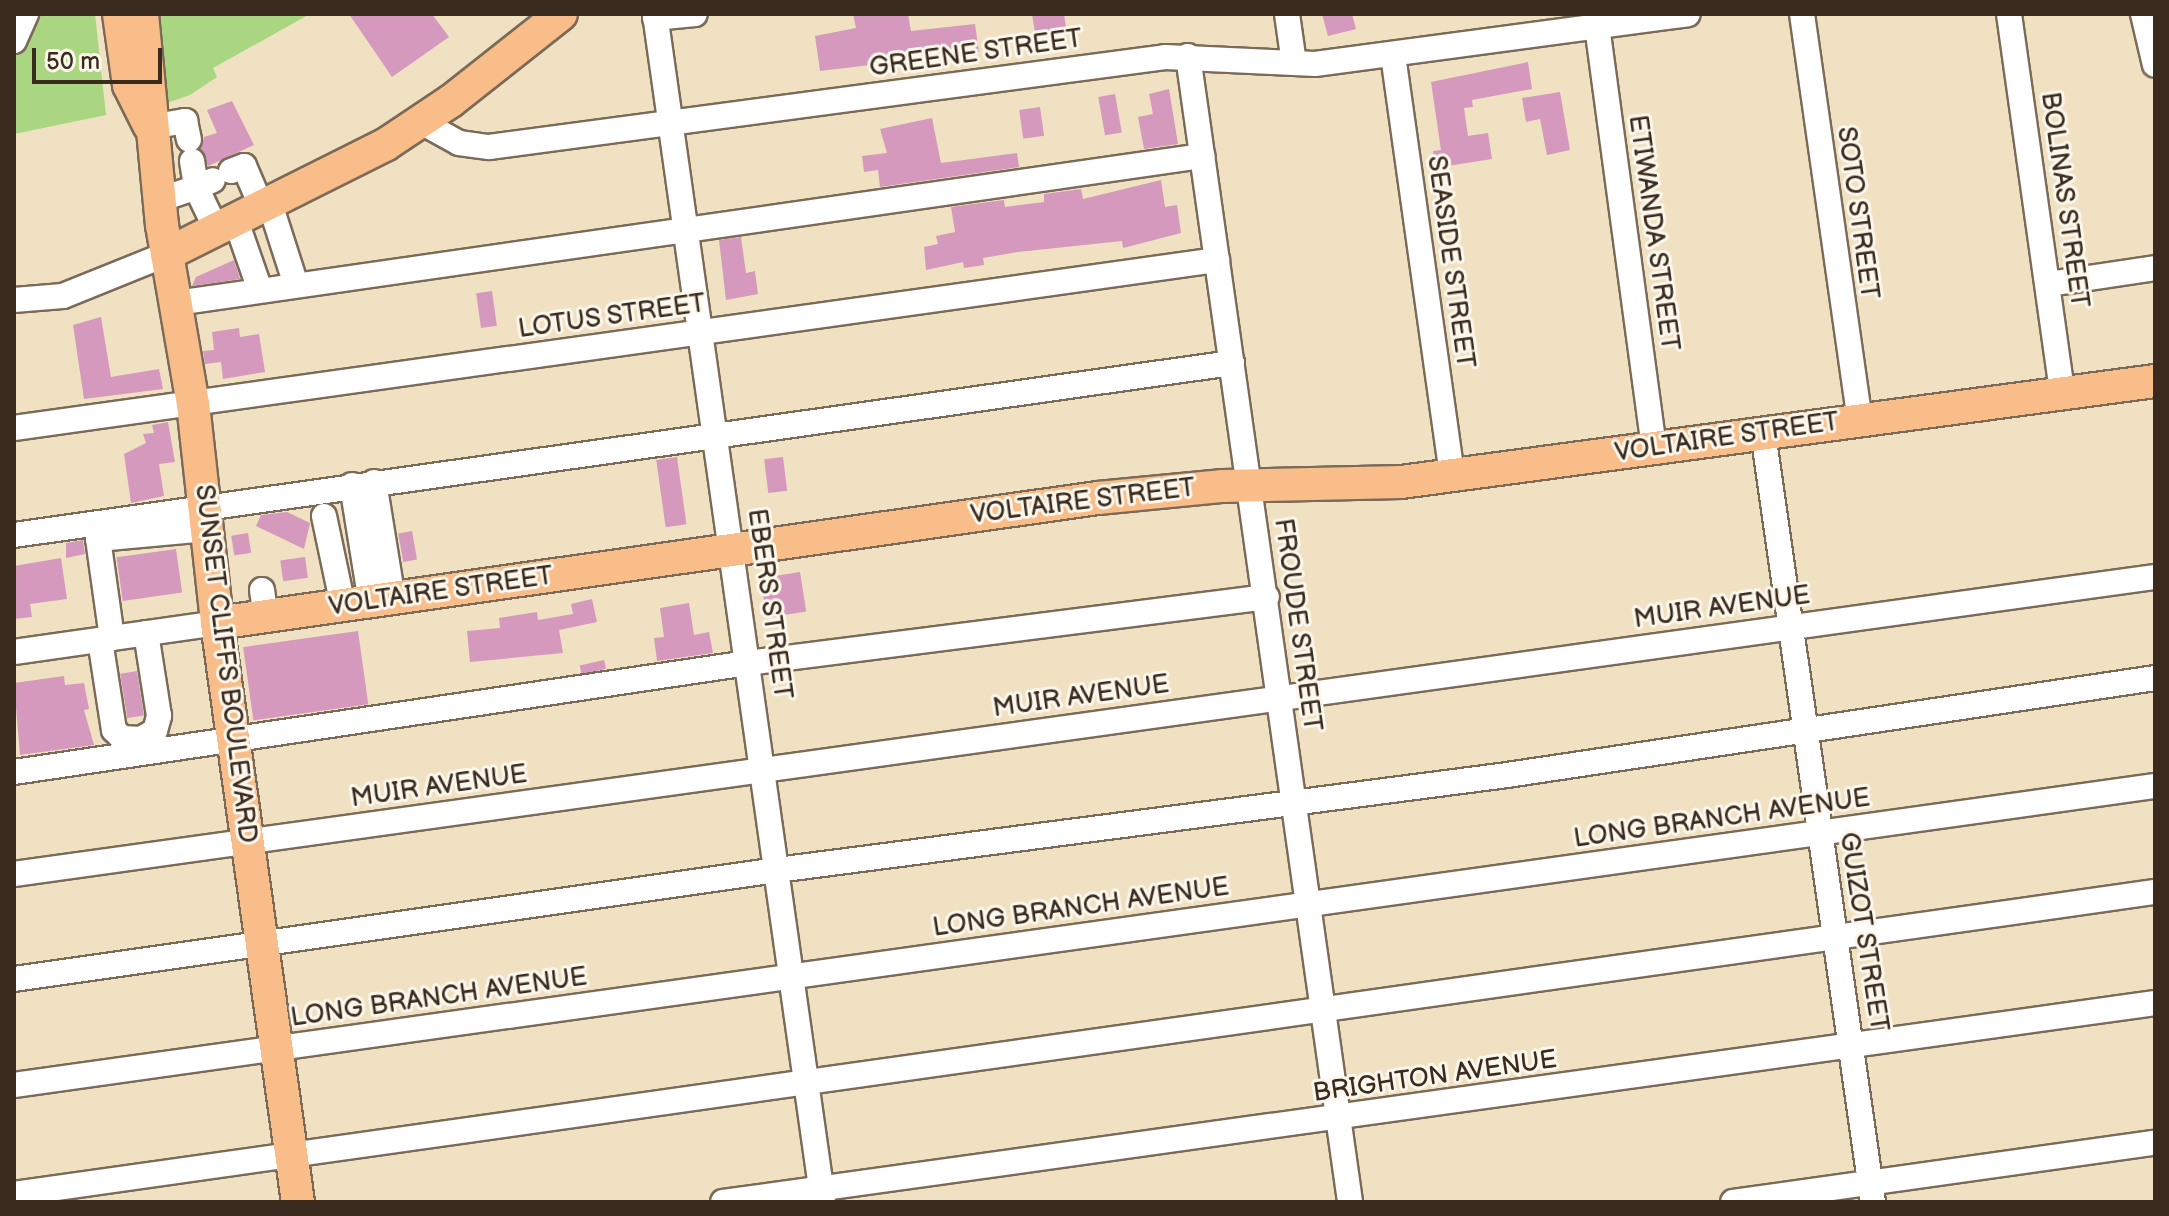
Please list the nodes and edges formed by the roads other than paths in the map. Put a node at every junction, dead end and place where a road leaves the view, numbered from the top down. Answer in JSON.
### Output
{"nodes":[{"id":1,"x":26,"y":14,"type":"edge"},
{"id":2,"x":119,"y":14,"type":"edge"},
{"id":3,"x":142,"y":14,"type":"edge"},
{"id":4,"x":561,"y":14,"type":"edge"},
{"id":5,"x":695,"y":14,"type":"edge"},
{"id":6,"x":1287,"y":14,"type":"edge"},
{"id":7,"x":1688,"y":14,"type":"edge"},
{"id":8,"x":1802,"y":14,"type":"edge"},
{"id":9,"x":2009,"y":14,"type":"edge"},
{"id":10,"x":2143,"y":14,"type":"edge"},
{"id":11,"x":655,"y":16,"type":"edge"},
{"id":12,"x":1547,"y":23,"type":"edge"},
{"id":13,"x":1597,"y":26,"type":"junction"},
{"id":14,"x":14,"y":41,"type":"edge"},
{"id":15,"x":1393,"y":55,"type":"junction"},
{"id":16,"x":1188,"y":56,"type":"junction"},
{"id":17,"x":2154,"y":59,"type":"edge"},
{"id":18,"x":1294,"y":63,"type":"junction"},
{"id":19,"x":421,"y":122,"type":"junction"},
{"id":20,"x":671,"y":125,"type":"junction"},
{"id":21,"x":151,"y":127,"type":"junction"},
{"id":22,"x":1203,"y":156,"type":"junction"},
{"id":23,"x":213,"y":179,"type":"junction"},
{"id":24,"x":159,"y":200,"type":"junction"},
{"id":25,"x":246,"y":216,"type":"junction"},
{"id":26,"x":686,"y":226,"type":"junction"},
{"id":27,"x":167,"y":254,"type":"junction"},
{"id":28,"x":1217,"y":260,"type":"junction"},
{"id":29,"x":2155,"y":268,"type":"edge"},
{"id":30,"x":2048,"y":284,"type":"junction"},
{"id":31,"x":296,"y":285,"type":"junction"},
{"id":32,"x":260,"y":290,"type":"junction"},
{"id":33,"x":14,"y":300,"type":"edge"},
{"id":34,"x":176,"y":303,"type":"junction"},
{"id":35,"x":701,"y":333,"type":"junction"},
{"id":36,"x":1232,"y":363,"type":"junction"},
{"id":37,"x":2155,"y":381,"type":"edge"},
{"id":38,"x":2062,"y":393,"type":"junction"},
{"id":39,"x":193,"y":404,"type":"junction"},
{"id":40,"x":1860,"y":419,"type":"junction"},
{"id":41,"x":14,"y":428,"type":"edge"},
{"id":42,"x":1763,"y":433,"type":"junction"},
{"id":43,"x":716,"y":439,"type":"junction"},
{"id":44,"x":1654,"y":448,"type":"junction"},
{"id":45,"x":1452,"y":476,"type":"junction"},
{"id":46,"x":363,"y":483,"type":"junction"},
{"id":47,"x":1248,"y":485,"type":"junction"},
{"id":48,"x":219,"y":515,"type":"junction"},
{"id":49,"x":324,"y":516,"type":"dead end"},
{"id":50,"x":14,"y":535,"type":"edge"},
{"id":51,"x":733,"y":549,"type":"junction"},
{"id":52,"x":2155,"y":577,"type":"edge"},
{"id":53,"x":1267,"y":597,"type":"junction"},
{"id":54,"x":369,"y":602,"type":"junction"},
{"id":55,"x":217,"y":623,"type":"junction"},
{"id":56,"x":1789,"y":627,"type":"junction"},
{"id":57,"x":146,"y":633,"type":"junction"},
{"id":58,"x":106,"y":639,"type":"junction"},
{"id":59,"x":14,"y":652,"type":"edge"},
{"id":60,"x":748,"y":663,"type":"junction"},
{"id":61,"x":2155,"y":678,"type":"edge"},
{"id":62,"x":1280,"y":697,"type":"junction"},
{"id":63,"x":1804,"y":730,"type":"junction"},
{"id":64,"x":235,"y":738,"type":"junction"},
{"id":65,"x":764,"y":769,"type":"junction"},
{"id":66,"x":14,"y":772,"type":"edge"},
{"id":67,"x":2155,"y":786,"type":"edge"},
{"id":68,"x":1294,"y":801,"type":"junction"},
{"id":69,"x":1819,"y":833,"type":"junction"},
{"id":70,"x":249,"y":842,"type":"junction"},
{"id":71,"x":777,"y":870,"type":"junction"},
{"id":72,"x":14,"y":874,"type":"edge"},
{"id":73,"x":2155,"y":892,"type":"edge"},
{"id":74,"x":1309,"y":905,"type":"junction"},
{"id":75,"x":1832,"y":936,"type":"junction"},
{"id":76,"x":262,"y":944,"type":"junction"},
{"id":77,"x":792,"y":976,"type":"junction"},
{"id":78,"x":14,"y":979,"type":"edge"},
{"id":79,"x":2155,"y":1003,"type":"edge"},
{"id":80,"x":1324,"y":1008,"type":"junction"},
{"id":81,"x":1851,"y":1044,"type":"junction"},
{"id":82,"x":276,"y":1049,"type":"junction"},
{"id":83,"x":805,"y":1080,"type":"junction"},
{"id":84,"x":14,"y":1085,"type":"edge"},
{"id":85,"x":1339,"y":1119,"type":"junction"},
{"id":86,"x":2155,"y":1143,"type":"edge"},
{"id":87,"x":291,"y":1154,"type":"junction"},
{"id":88,"x":1871,"y":1192,"type":"edge"},
{"id":89,"x":14,"y":1194,"type":"edge"},
{"id":90,"x":822,"y":1195,"type":"edge"},
{"id":91,"x":298,"y":1202,"type":"edge"},
{"id":92,"x":723,"y":1202,"type":"edge"},
{"id":93,"x":1350,"y":1202,"type":"edge"},
{"id":94,"x":1733,"y":1202,"type":"edge"}],
"edges":[{"from":1,"to":14,"type":"street"},
{"from":2,"to":21,"type":"main road","name":"SUNSET CLIFFS BOULEVARD"},
{"from":3,"to":21,"type":"main road","name":"SUNSET CLIFFS BOULEVARD"},
{"from":4,"to":19,"type":"main road"},
{"from":5,"to":11,"type":"street"},
{"from":6,"to":18,"type":"street"},
{"from":7,"to":13,"type":"street","name":"GREENE STREET"},
{"from":8,"to":40,"type":"street","name":"SOTO STREET"},
{"from":9,"to":30,"type":"street","name":"BOLINAS STREET"},
{"from":10,"to":17,"type":"street"},
{"from":11,"to":20,"type":"street","name":"EBERS STREET"},
{"from":12,"to":13,"type":"street","name":"GREENE STREET"},
{"from":12,"to":15,"type":"street","name":"GREENE STREET"},
{"from":13,"to":44,"type":"street","name":"ETIWANDA STREET"},
{"from":15,"to":18,"type":"street","name":"GREENE STREET"},
{"from":15,"to":45,"type":"street","name":"SEASIDE STREET"},
{"from":16,"to":18,"type":"street","name":"GREENE STREET"},
{"from":16,"to":20,"type":"street","name":"GREENE STREET"},
{"from":16,"to":22,"type":"street","name":"FROUDE STREET"},
{"from":19,"to":20,"type":"street","name":"GREENE STREET"},
{"from":19,"to":25,"type":"main road"},
{"from":20,"to":26,"type":"street","name":"EBERS STREET"},
{"from":21,"to":23,"type":"street"},
{"from":21,"to":24,"type":"main road","name":"SUNSET CLIFFS BOULEVARD"},
{"from":22,"to":26,"type":"street"},
{"from":22,"to":28,"type":"street","name":"FROUDE STREET"},
{"from":23,"to":24,"type":"street"},
{"from":23,"to":25,"type":"street"},
{"from":23,"to":25,"type":"street"},
{"from":24,"to":27,"type":"main road","name":"SUNSET CLIFFS BOULEVARD"},
{"from":25,"to":27,"type":"main road"},
{"from":25,"to":31,"type":"street"},
{"from":25,"to":32,"type":"street"},
{"from":26,"to":31,"type":"street"},
{"from":26,"to":35,"type":"street","name":"EBERS STREET"},
{"from":27,"to":33,"type":"street"},
{"from":27,"to":34,"type":"main road","name":"SUNSET CLIFFS BOULEVARD"},
{"from":28,"to":35,"type":"street","name":"LOTUS STREET"},
{"from":28,"to":36,"type":"street","name":"FROUDE STREET"},
{"from":29,"to":30,"type":"street"},
{"from":30,"to":38,"type":"street","name":"BOLINAS STREET"},
{"from":31,"to":32,"type":"street"},
{"from":32,"to":34,"type":"street"},
{"from":34,"to":39,"type":"main road","name":"SUNSET CLIFFS BOULEVARD"},
{"from":35,"to":39,"type":"street","name":"LOTUS STREET"},
{"from":35,"to":43,"type":"street","name":"EBERS STREET"},
{"from":36,"to":43,"type":"street"},
{"from":36,"to":47,"type":"street","name":"FROUDE STREET"},
{"from":37,"to":38,"type":"main road","name":"VOLTAIRE STREET"},
{"from":38,"to":40,"type":"main road","name":"VOLTAIRE STREET"},
{"from":39,"to":41,"type":"street","name":"LOTUS STREET"},
{"from":39,"to":48,"type":"main road","name":"SUNSET CLIFFS BOULEVARD"},
{"from":40,"to":42,"type":"main road","name":"VOLTAIRE STREET"},
{"from":42,"to":44,"type":"main road","name":"VOLTAIRE STREET"},
{"from":42,"to":56,"type":"street","name":"GUIZOT STREET"},
{"from":43,"to":46,"type":"street"},
{"from":43,"to":51,"type":"street","name":"EBERS STREET"},
{"from":44,"to":45,"type":"main road","name":"VOLTAIRE STREET"},
{"from":45,"to":47,"type":"main road","name":"VOLTAIRE STREET"},
{"from":46,"to":48,"type":"street"},
{"from":46,"to":54,"type":"street"},
{"from":47,"to":51,"type":"main road","name":"VOLTAIRE STREET"},
{"from":47,"to":53,"type":"street","name":"FROUDE STREET"},
{"from":48,"to":50,"type":"street"},
{"from":48,"to":55,"type":"main road","name":"SUNSET CLIFFS BOULEVARD"},
{"from":48,"to":58,"type":"street"},
{"from":49,"to":54,"type":"street"},
{"from":51,"to":54,"type":"main road","name":"VOLTAIRE STREET"},
{"from":51,"to":60,"type":"street","name":"EBERS STREET"},
{"from":52,"to":56,"type":"street","name":"MUIR AVENUE"},
{"from":53,"to":60,"type":"street"},
{"from":53,"to":62,"type":"street","name":"FROUDE STREET"},
{"from":54,"to":55,"type":"main road","name":"VOLTAIRE STREET"},
{"from":55,"to":57,"type":"street","name":"VOLTAIRE STREET"},
{"from":55,"to":64,"type":"main road","name":"SUNSET CLIFFS BOULEVARD"},
{"from":56,"to":62,"type":"street","name":"MUIR AVENUE"},
{"from":56,"to":63,"type":"street","name":"GUIZOT STREET"},
{"from":57,"to":58,"type":"street","name":"VOLTAIRE STREET"},
{"from":57,"to":58,"type":"street"},
{"from":58,"to":59,"type":"street","name":"VOLTAIRE STREET"},
{"from":60,"to":64,"type":"street"},
{"from":60,"to":65,"type":"street","name":"EBERS STREET"},
{"from":61,"to":63,"type":"street"},
{"from":62,"to":65,"type":"street","name":"MUIR AVENUE"},
{"from":62,"to":68,"type":"street","name":"FROUDE STREET"},
{"from":63,"to":68,"type":"street"},
{"from":63,"to":69,"type":"street","name":"GUIZOT STREET"},
{"from":64,"to":66,"type":"street"},
{"from":64,"to":70,"type":"main road","name":"SUNSET CLIFFS BOULEVARD"},
{"from":65,"to":70,"type":"street","name":"MUIR AVENUE"},
{"from":65,"to":71,"type":"street","name":"EBERS STREET"},
{"from":67,"to":69,"type":"street","name":"LONG BRANCH AVENUE"},
{"from":68,"to":71,"type":"street"},
{"from":68,"to":74,"type":"street","name":"FROUDE STREET"},
{"from":69,"to":74,"type":"street","name":"LONG BRANCH AVENUE"},
{"from":69,"to":75,"type":"street","name":"GUIZOT STREET"},
{"from":70,"to":72,"type":"street","name":"MUIR AVENUE"},
{"from":70,"to":76,"type":"main road","name":"SUNSET CLIFFS BOULEVARD"},
{"from":71,"to":76,"type":"street"},
{"from":71,"to":77,"type":"street","name":"EBERS STREET"},
{"from":73,"to":75,"type":"street"},
{"from":74,"to":77,"type":"street","name":"LONG BRANCH AVENUE"},
{"from":74,"to":80,"type":"street","name":"FROUDE STREET"},
{"from":75,"to":80,"type":"street"},
{"from":75,"to":81,"type":"street","name":"GUIZOT STREET"},
{"from":76,"to":78,"type":"street"},
{"from":76,"to":82,"type":"main road","name":"SUNSET CLIFFS BOULEVARD"},
{"from":77,"to":82,"type":"street","name":"LONG BRANCH AVENUE"},
{"from":77,"to":83,"type":"street","name":"EBERS STREET"},
{"from":79,"to":81,"type":"street","name":"BRIGHTON AVENUE"},
{"from":80,"to":83,"type":"street"},
{"from":80,"to":85,"type":"street","name":"FROUDE STREET"},
{"from":81,"to":85,"type":"street","name":"BRIGHTON AVENUE"},
{"from":81,"to":88,"type":"street","name":"GUIZOT STREET"},
{"from":82,"to":84,"type":"street","name":"LONG BRANCH AVENUE"},
{"from":82,"to":87,"type":"main road","name":"SUNSET CLIFFS BOULEVARD"},
{"from":83,"to":87,"type":"street"},
{"from":83,"to":90,"type":"street","name":"EBERS STREET"},
{"from":85,"to":90,"type":"street","name":"BRIGHTON AVENUE"},
{"from":85,"to":93,"type":"street","name":"FROUDE STREET"},
{"from":86,"to":88,"type":"street"},
{"from":87,"to":89,"type":"street"},
{"from":87,"to":91,"type":"main road","name":"SUNSET CLIFFS BOULEVARD"},
{"from":88,"to":94,"type":"street"},
{"from":90,"to":92,"type":"street","name":"BRIGHTON AVENUE"}]}
